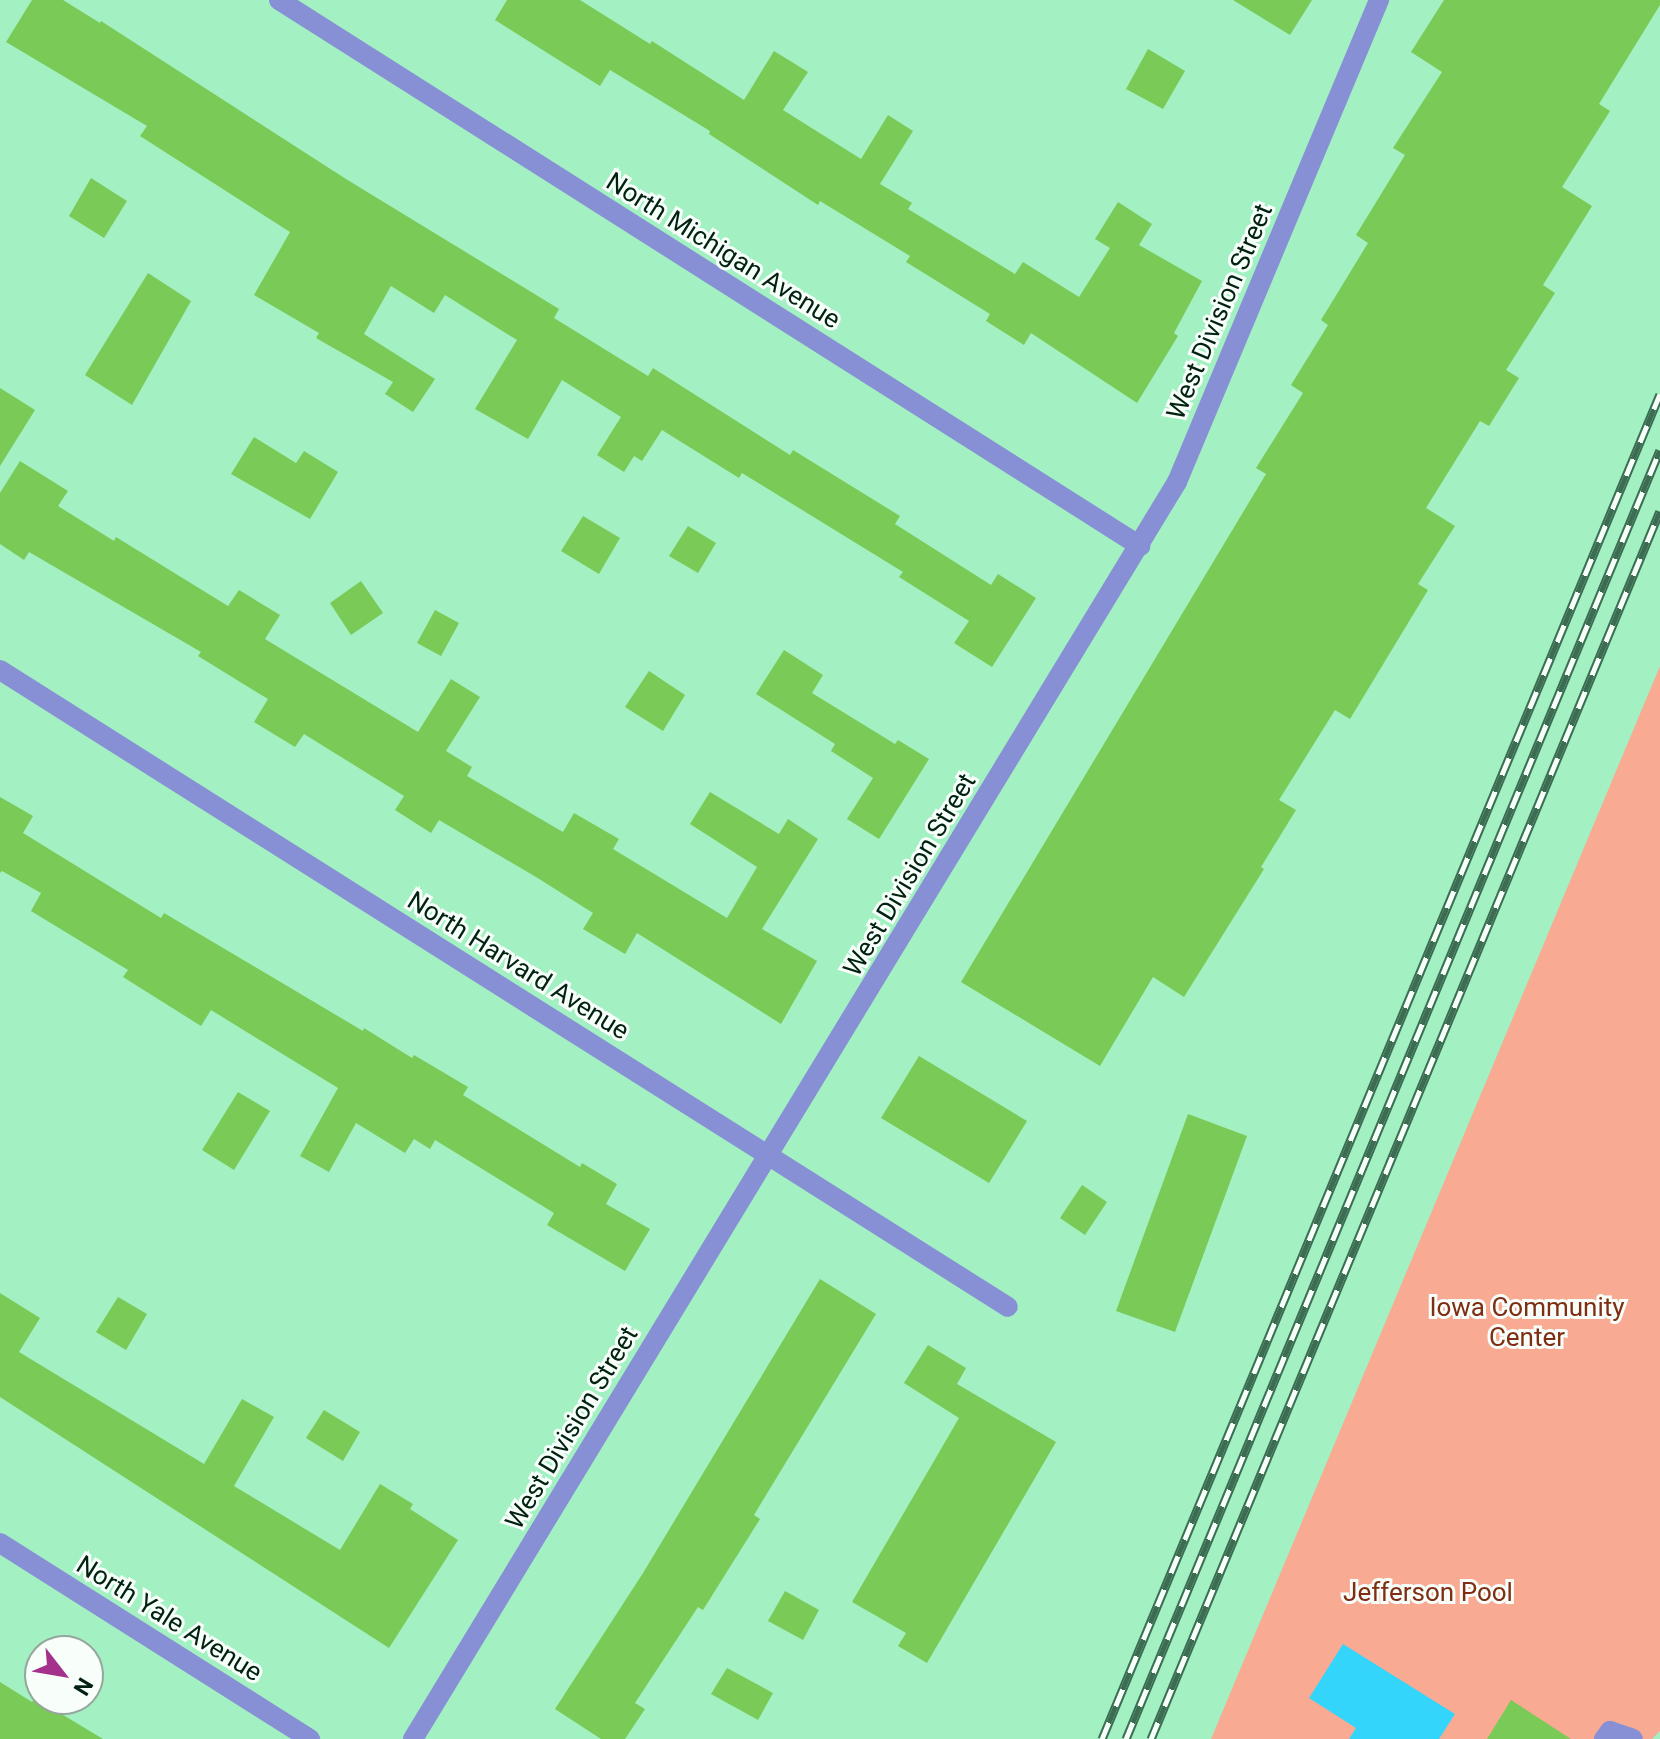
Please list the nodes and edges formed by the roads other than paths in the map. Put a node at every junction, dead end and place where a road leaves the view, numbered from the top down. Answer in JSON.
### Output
{"nodes":[{"id":1,"x":279,"y":0,"type":"edge"},
{"id":2,"x":1379,"y":0,"type":"edge"},
{"id":3,"x":1140,"y":546,"type":"junction"},
{"id":4,"x":0,"y":670,"type":"edge"},
{"id":5,"x":769,"y":1155,"type":"junction"},
{"id":6,"x":1008,"y":1307,"type":"dead end"},
{"id":7,"x":0,"y":1543,"type":"edge"},
{"id":8,"x":310,"y":1739,"type":"edge"},
{"id":9,"x":413,"y":1739,"type":"edge"},
{"id":10,"x":1604,"y":1739,"type":"edge"},
{"id":11,"x":1633,"y":1739,"type":"edge"}],
"edges":[{"from":1,"to":3,"type":"street","name":"North Michigan Avenue"},
{"from":2,"to":3,"type":"street","name":"West Division Street"},
{"from":3,"to":5,"type":"street","name":"West Division Street"},
{"from":4,"to":5,"type":"street","name":"North Harvard Avenue"},
{"from":5,"to":6,"type":"street","name":"North Harvard Avenue"},
{"from":5,"to":9,"type":"street","name":"West Division Street"},
{"from":7,"to":8,"type":"street","name":"North Yale Avenue"},
{"from":10,"to":11,"type":"street"}]}
